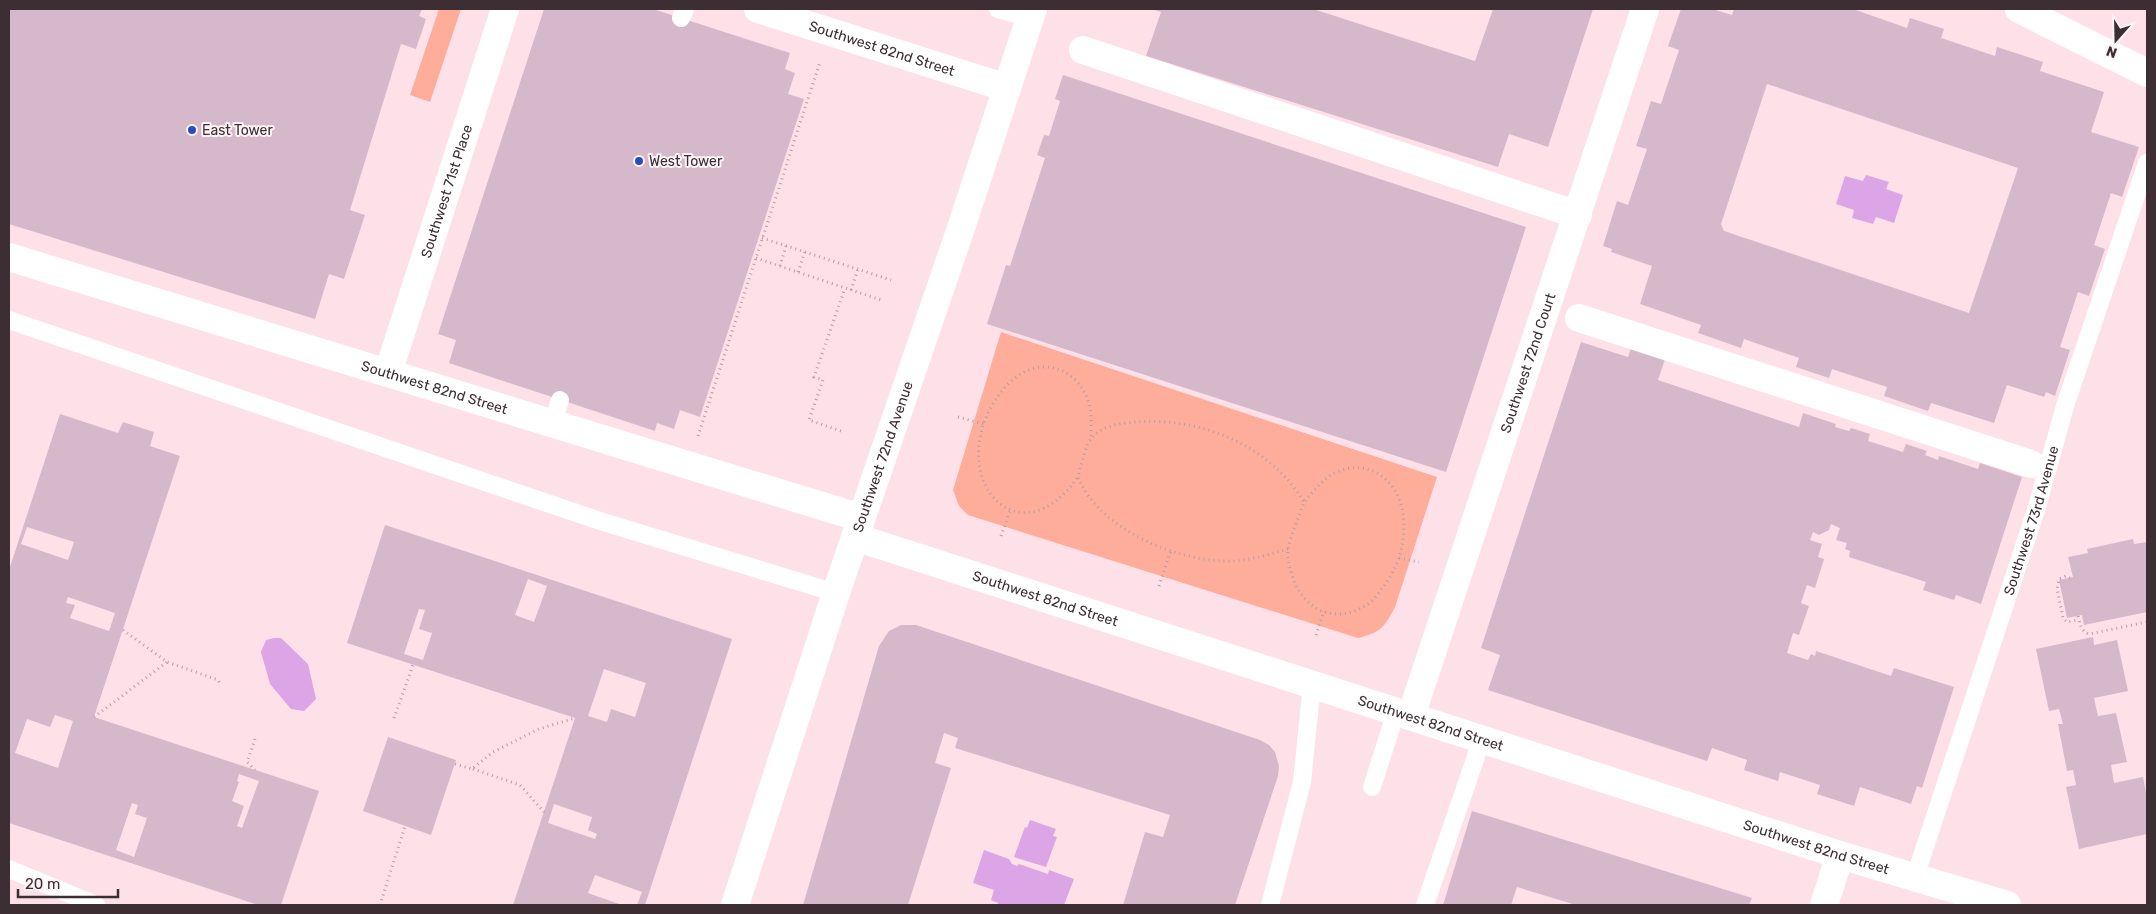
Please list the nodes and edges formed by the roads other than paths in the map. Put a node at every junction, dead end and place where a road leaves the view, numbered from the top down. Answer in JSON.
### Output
{"nodes":[{"id":1,"x":505,"y":9,"type":"edge"},
{"id":2,"x":758,"y":9,"type":"edge"},
{"id":3,"x":998,"y":9,"type":"edge"},
{"id":4,"x":1645,"y":9,"type":"edge"},
{"id":5,"x":2019,"y":9,"type":"edge"},
{"id":6,"x":1031,"y":13,"type":"edge"},
{"id":7,"x":1083,"y":50,"type":"dead end"},
{"id":8,"x":2147,"y":73,"type":"edge"},
{"id":9,"x":1007,"y":88,"type":"junction"},
{"id":10,"x":2147,"y":164,"type":"edge"},
{"id":11,"x":1578,"y":215,"type":"junction"},
{"id":12,"x":9,"y":257,"type":"edge"},
{"id":13,"x":1580,"y":318,"type":"dead end"},
{"id":14,"x":9,"y":320,"type":"edge"},
{"id":15,"x":388,"y":373,"type":"junction"},
{"id":16,"x":2031,"y":464,"type":"dead end"},
{"id":17,"x":858,"y":527,"type":"junction"},
{"id":18,"x":836,"y":593,"type":"junction"},
{"id":19,"x":1312,"y":684,"type":"junction"},
{"id":20,"x":1404,"y":714,"type":"junction"},
{"id":21,"x":1482,"y":739,"type":"junction"},
{"id":22,"x":1372,"y":787,"type":"dead end"},
{"id":23,"x":1840,"y":855,"type":"junction"},
{"id":24,"x":9,"y":869,"type":"edge"},
{"id":25,"x":1915,"y":877,"type":"junction"},
{"id":26,"x":96,"y":905,"type":"edge"},
{"id":27,"x":735,"y":905,"type":"edge"},
{"id":28,"x":1270,"y":905,"type":"edge"},
{"id":29,"x":1425,"y":905,"type":"edge"},
{"id":30,"x":1824,"y":905,"type":"edge"},
{"id":31,"x":2006,"y":905,"type":"edge"}],
"edges":[{"from":1,"to":15,"type":"street","name":"Southwest 71st Place"},
{"from":2,"to":9,"type":"street","name":"Southwest 82nd Street"},
{"from":3,"to":6,"type":"lane"},
{"from":4,"to":11,"type":"street","name":"Southwest 72nd Court"},
{"from":5,"to":8,"type":"street"},
{"from":6,"to":9,"type":"street","name":"Southwest 72nd Avenue"},
{"from":7,"to":11,"type":"street"},
{"from":9,"to":17,"type":"street","name":"Southwest 72nd Avenue"},
{"from":10,"to":25,"type":"lane","name":"Southwest 73rd Avenue"},
{"from":11,"to":20,"type":"street","name":"Southwest 72nd Court"},
{"from":12,"to":15,"type":"street","name":"Southwest 82nd Street"},
{"from":13,"to":16,"type":"street"},
{"from":14,"to":18,"type":"lane"},
{"from":15,"to":17,"type":"street","name":"Southwest 82nd Street"},
{"from":17,"to":18,"type":"street","name":"Southwest 72nd Avenue"},
{"from":17,"to":19,"type":"street","name":"Southwest 82nd Street"},
{"from":18,"to":27,"type":"street","name":"Southwest 72nd Avenue"},
{"from":19,"to":20,"type":"street","name":"Southwest 82nd Street"},
{"from":19,"to":28,"type":"lane"},
{"from":20,"to":21,"type":"street","name":"Southwest 82nd Street"},
{"from":20,"to":22,"type":"lane"},
{"from":21,"to":23,"type":"street","name":"Southwest 82nd Street"},
{"from":21,"to":29,"type":"lane"},
{"from":23,"to":25,"type":"street","name":"Southwest 82nd Street"},
{"from":23,"to":30,"type":"street"},
{"from":24,"to":26,"type":"lane"},
{"from":25,"to":31,"type":"street","name":"Southwest 82nd Street"}]}
